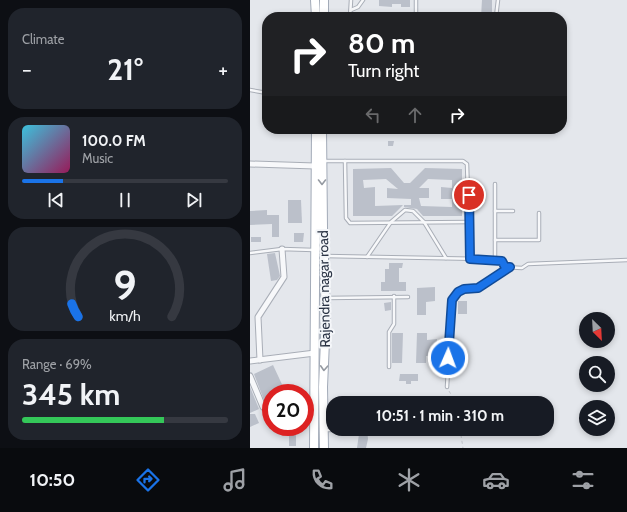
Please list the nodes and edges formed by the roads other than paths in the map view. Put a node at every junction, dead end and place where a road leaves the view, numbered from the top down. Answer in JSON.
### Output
{"nodes":[{"id":1,"x":315,"y":0,"type":"edge"},
{"id":2,"x":324,"y":0,"type":"edge"},
{"id":3,"x":351,"y":0,"type":"edge"},
{"id":4,"x":363,"y":0,"type":"edge"},
{"id":5,"x":416,"y":0,"type":"edge"},
{"id":6,"x":498,"y":0,"type":"edge"},
{"id":7,"x":351,"y":10,"type":"joint"},
{"id":8,"x":316,"y":12,"type":"edge"},
{"id":9,"x":324,"y":12,"type":"edge"},
{"id":10,"x":416,"y":12,"type":"edge"},
{"id":11,"x":497,"y":12,"type":"edge"},
{"id":12,"x":250,"y":90,"type":"edge"},
{"id":13,"x":262,"y":92,"type":"edge"},
{"id":14,"x":316,"y":134,"type":"edge"},
{"id":15,"x":322,"y":134,"type":"edge"},
{"id":16,"x":322,"y":161,"type":"junction"},
{"id":17,"x":346,"y":161,"type":"junction"},
{"id":18,"x":250,"y":164,"type":"edge"},
{"id":19,"x":315,"y":166,"type":"junction"},
{"id":20,"x":495,"y":184,"type":"dead end"},
{"id":21,"x":495,"y":211,"type":"junction"},
{"id":22,"x":513,"y":211,"type":"dead end"},
{"id":23,"x":539,"y":213,"type":"dead end"},
{"id":24,"x":392,"y":222,"type":"junction"},
{"id":25,"x":424,"y":222,"type":"junction"},
{"id":26,"x":470,"y":222,"type":"junction"},
{"id":27,"x":319,"y":228,"type":"junction"},
{"id":28,"x":495,"y":240,"type":"junction"},
{"id":29,"x":282,"y":249,"type":"junction"},
{"id":30,"x":315,"y":250,"type":"junction"},
{"id":31,"x":250,"y":253,"type":"edge"},
{"id":32,"x":324,"y":256,"type":"junction"},
{"id":33,"x":367,"y":257,"type":"junction"},
{"id":34,"x":446,"y":258,"type":"junction"},
{"id":35,"x":470,"y":259,"type":"junction"},
{"id":36,"x":627,"y":260,"type":"edge"},
{"id":37,"x":495,"y":261,"type":"junction"},
{"id":38,"x":510,"y":267,"type":"junction"},
{"id":39,"x":394,"y":296,"type":"junction"},
{"id":40,"x":408,"y":297,"type":"dead end"},
{"id":41,"x":326,"y":298,"type":"junction"},
{"id":42,"x":315,"y":353,"type":"junction"},
{"id":43,"x":260,"y":360,"type":"junction"},
{"id":44,"x":250,"y":361,"type":"edge"},
{"id":45,"x":389,"y":367,"type":"dead end"},
{"id":46,"x":250,"y":376,"type":"edge"},
{"id":47,"x":447,"y":387,"type":"road end"},
{"id":48,"x":262,"y":405,"type":"edge"},
{"id":49,"x":324,"y":430,"type":"joint"},
{"id":50,"x":314,"y":448,"type":"edge"},
{"id":51,"x":324,"y":448,"type":"edge"}],
"edges":[{"from":1,"to":8,"type":"main road"},
{"from":2,"to":9,"type":"main road"},
{"from":3,"to":7,"type":"lane"},
{"from":4,"to":7,"type":"lane"},
{"from":5,"to":10,"type":"lane"},
{"from":6,"to":11,"type":"lane"},
{"from":12,"to":13,"type":"lane"},
{"from":14,"to":19,"type":"main road","name":"Rajendra nagar road"},
{"from":15,"to":16,"type":"main road","name":"Rajendra nagar road"},
{"from":16,"to":17,"type":"lane"},
{"from":16,"to":27,"type":"main road","name":"Rajendra nagar road","one_way":true},
{"from":17,"to":24,"type":"lane"},
{"from":17,"to":26,"type":"lane"},
{"from":18,"to":19,"type":"street"},
{"from":19,"to":27,"type":"main road","name":"Rajendra nagar road"},
{"from":20,"to":21,"type":"lane"},
{"from":21,"to":22,"type":"lane"},
{"from":21,"to":28,"type":"lane"},
{"from":23,"to":28,"type":"lane"},
{"from":24,"to":25,"type":"lane"},
{"from":24,"to":25,"type":"lane"},
{"from":24,"to":33,"type":"lane"},
{"from":25,"to":26,"type":"lane"},
{"from":25,"to":34,"type":"lane"},
{"from":26,"to":35,"type":"lane"},
{"from":27,"to":30,"type":"main road","name":"Rajendra nagar road"},
{"from":27,"to":32,"type":"main road","name":"Rajendra nagar road"},
{"from":28,"to":37,"type":"lane"},
{"from":29,"to":30,"type":"lane"},
{"from":29,"to":31,"type":"lane"},
{"from":29,"to":43,"type":"street"},
{"from":30,"to":42,"type":"main road","name":"Rajendra nagar road"},
{"from":32,"to":33,"type":"lane"},
{"from":32,"to":41,"type":"main road","name":"Rajendra nagar road"},
{"from":33,"to":34,"type":"lane"},
{"from":34,"to":35,"type":"lane"},
{"from":35,"to":37,"type":"lane"},
{"from":36,"to":38,"type":"lane"},
{"from":37,"to":38,"type":"lane"},
{"from":38,"to":47,"type":"lane"},
{"from":39,"to":40,"type":"lane"},
{"from":39,"to":41,"type":"lane"},
{"from":39,"to":45,"type":"lane"},
{"from":41,"to":49,"type":"main road","name":"Rajendra nagar road","one_way":true},
{"from":42,"to":43,"type":"street"},
{"from":42,"to":50,"type":"main road","name":"Rajendra nagar road"},
{"from":43,"to":44,"type":"street"},
{"from":46,"to":48,"type":"street"},
{"from":49,"to":51,"type":"main road","name":"Rajendra nagar road"}]}
